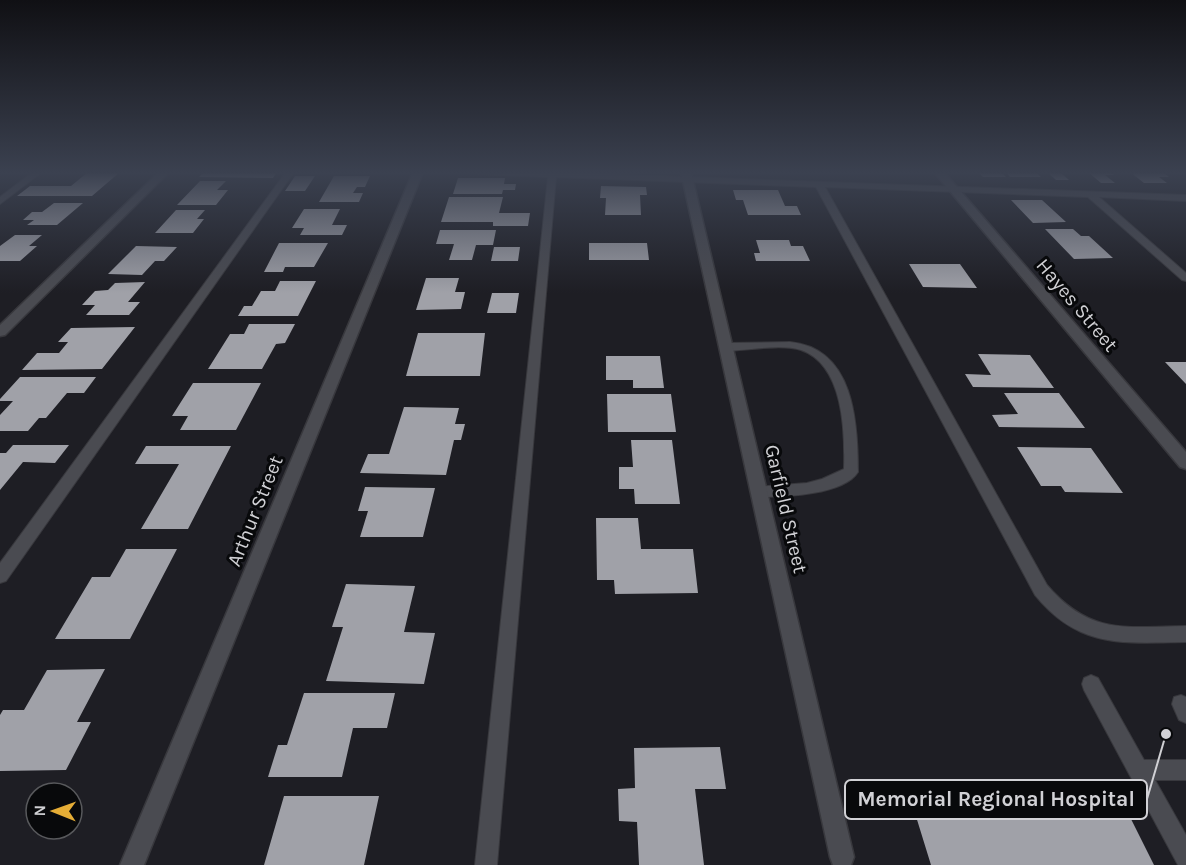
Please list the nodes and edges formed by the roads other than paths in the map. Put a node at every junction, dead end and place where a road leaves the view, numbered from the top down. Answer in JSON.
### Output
{"nodes":[{"id":1,"x":123,"y":212,"type":"edge"},
{"id":2,"x":261,"y":212,"type":"edge"},
{"id":3,"x":401,"y":212,"type":"edge"},
{"id":4,"x":548,"y":212,"type":"edge"},
{"id":5,"x":696,"y":212,"type":"edge"},
{"id":6,"x":834,"y":212,"type":"edge"},
{"id":7,"x":973,"y":212,"type":"edge"},
{"id":8,"x":1111,"y":212,"type":"edge"},
{"id":9,"x":1186,"y":278,"type":"edge"},
{"id":10,"x":0,"y":332,"type":"edge"},
{"id":11,"x":727,"y":347,"type":"junction"},
{"id":12,"x":1186,"y":464,"type":"edge"},
{"id":13,"x":760,"y":491,"type":"junction"},
{"id":14,"x":0,"y":576,"type":"edge"},
{"id":15,"x":1186,"y":634,"type":"edge"},
{"id":16,"x":1091,"y":684,"type":"dead end"},
{"id":17,"x":1138,"y":770,"type":"junction"},
{"id":18,"x":1186,"y":770,"type":"edge"},
{"id":19,"x":842,"y":856,"type":"dead end"},
{"id":20,"x":1186,"y":857,"type":"edge"},
{"id":21,"x":132,"y":865,"type":"edge"},
{"id":22,"x":486,"y":865,"type":"edge"}],
"edges":[{"from":1,"to":10,"type":"street"},
{"from":2,"to":14,"type":"lane"},
{"from":3,"to":21,"type":"street","name":"Arthur Street"},
{"from":4,"to":22,"type":"lane"},
{"from":5,"to":11,"type":"street","name":"Garfield Street"},
{"from":6,"to":15,"type":"lane"},
{"from":7,"to":12,"type":"street","name":"Hayes Street"},
{"from":8,"to":9,"type":"lane"},
{"from":11,"to":13,"type":"street","name":"Garfield Street"},
{"from":11,"to":13,"type":"lane"},
{"from":13,"to":19,"type":"street","name":"Garfield Street"},
{"from":16,"to":17,"type":"lane"},
{"from":17,"to":18,"type":"lane"},
{"from":17,"to":20,"type":"lane"}]}
